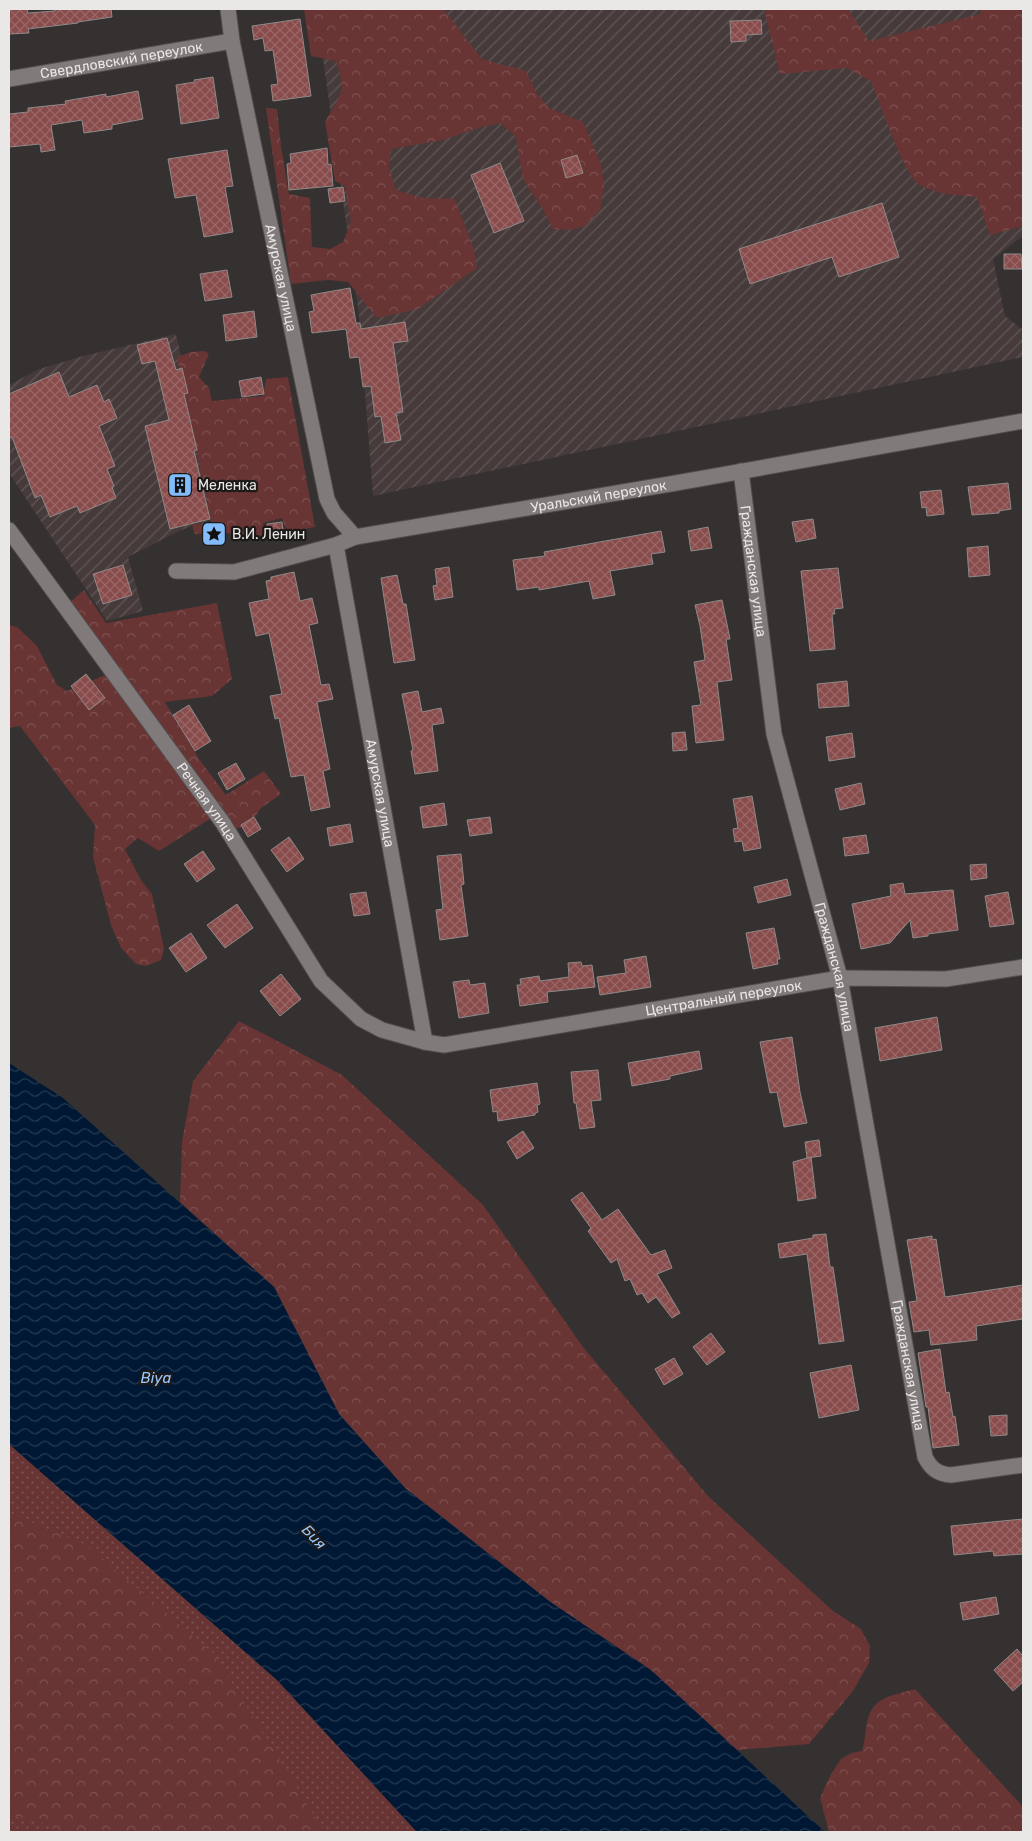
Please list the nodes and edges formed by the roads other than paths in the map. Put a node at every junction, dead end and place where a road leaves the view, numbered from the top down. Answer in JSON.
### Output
{"nodes":[{"id":1,"x":228,"y":9,"type":"edge"},
{"id":2,"x":232,"y":41,"type":"junction"},
{"id":3,"x":9,"y":79,"type":"edge"},
{"id":4,"x":1023,"y":421,"type":"edge"},
{"id":5,"x":741,"y":471,"type":"junction"},
{"id":6,"x":9,"y":530,"type":"edge"},
{"id":7,"x":355,"y":537,"type":"junction"},
{"id":8,"x":336,"y":545,"type":"junction"},
{"id":9,"x":176,"y":571,"type":"dead end"},
{"id":10,"x":1023,"y":967,"type":"edge"},
{"id":11,"x":840,"y":978,"type":"junction"},
{"id":12,"x":425,"y":1042,"type":"junction"},
{"id":13,"x":1023,"y":1465,"type":"edge"}],
"edges":[{"from":1,"to":2,"type":"street","name":"Амурская улица"},
{"from":2,"to":3,"type":"street","name":"Свердловский переулок"},
{"from":2,"to":7,"type":"street","name":"Амурская улица"},
{"from":4,"to":5,"type":"street","name":"Уральский переулок"},
{"from":5,"to":7,"type":"street","name":"Уральский переулок"},
{"from":5,"to":11,"type":"street","name":"Гражданская улица"},
{"from":6,"to":12,"type":"street","name":"Речная улица"},
{"from":7,"to":8,"type":"street","name":"Уральский переулок"},
{"from":8,"to":9,"type":"street","name":"Уральский переулок"},
{"from":8,"to":12,"type":"street","name":"Амурская улица"},
{"from":10,"to":11,"type":"street","name":"Центральный переулок"},
{"from":11,"to":12,"type":"street","name":"Центральный переулок"},
{"from":11,"to":13,"type":"street","name":"Гражданская улица"}]}
